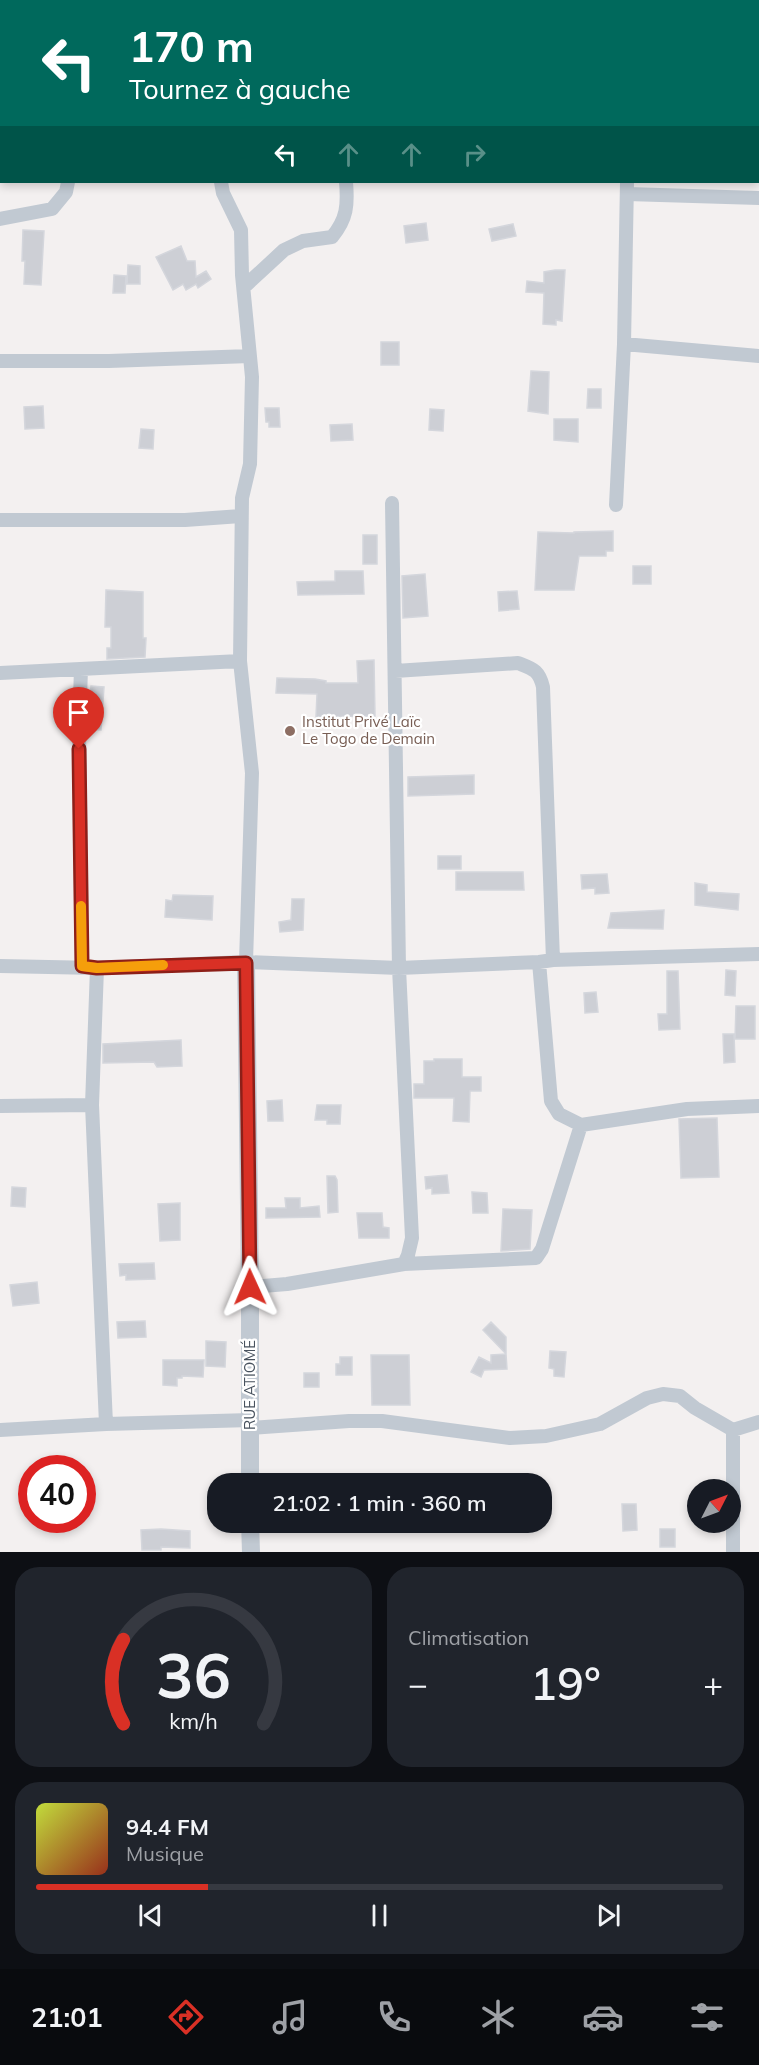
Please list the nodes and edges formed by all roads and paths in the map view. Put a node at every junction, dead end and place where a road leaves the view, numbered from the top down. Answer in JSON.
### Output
{"nodes":[{"id":1,"x":68,"y":183,"type":"edge"},
{"id":2,"x":221,"y":183,"type":"edge"},
{"id":3,"x":346,"y":183,"type":"edge"},
{"id":4,"x":627,"y":188,"type":"edge"},
{"id":5,"x":759,"y":198,"type":"edge"},
{"id":6,"x":0,"y":219,"type":"edge"},
{"id":7,"x":244,"y":287,"type":"junction"},
{"id":8,"x":624,"y":344,"type":"junction"},
{"id":9,"x":250,"y":356,"type":"junction"},
{"id":10,"x":759,"y":356,"type":"edge"},
{"id":11,"x":0,"y":361,"type":"edge"},
{"id":12,"x":392,"y":503,"type":"dead end"},
{"id":13,"x":616,"y":506,"type":"dead end"},
{"id":14,"x":241,"y":516,"type":"junction"},
{"id":15,"x":0,"y":520,"type":"edge"},
{"id":16,"x":240,"y":661,"type":"junction"},
{"id":17,"x":81,"y":669,"type":"junction"},
{"id":18,"x":394,"y":671,"type":"junction"},
{"id":19,"x":0,"y":673,"type":"edge"},
{"id":20,"x":759,"y":954,"type":"edge"},
{"id":21,"x":546,"y":961,"type":"junction"},
{"id":22,"x":246,"y":963,"type":"junction"},
{"id":23,"x":0,"y":966,"type":"edge"},
{"id":24,"x":82,"y":966,"type":"junction"},
{"id":25,"x":97,"y":968,"type":"junction"},
{"id":26,"x":399,"y":968,"type":"junction"},
{"id":27,"x":92,"y":1105,"type":"junction"},
{"id":28,"x":0,"y":1106,"type":"edge"},
{"id":29,"x":759,"y":1106,"type":"edge"},
{"id":30,"x":581,"y":1125,"type":"junction"},
{"id":31,"x":404,"y":1264,"type":"junction"},
{"id":32,"x":250,"y":1287,"type":"junction"},
{"id":33,"x":759,"y":1422,"type":"edge"},
{"id":34,"x":106,"y":1424,"type":"junction"},
{"id":35,"x":251,"y":1424,"type":"junction"},
{"id":36,"x":0,"y":1430,"type":"edge"},
{"id":37,"x":733,"y":1430,"type":"junction"},
{"id":38,"x":250,"y":1473,"type":"edge"},
{"id":39,"x":250,"y":1533,"type":"edge"},
{"id":40,"x":250,"y":1552,"type":"edge"},
{"id":41,"x":733,"y":1552,"type":"edge"}],
"edges":[{"from":1,"to":6,"type":"street"},
{"from":2,"to":7,"type":"street"},
{"from":3,"to":7,"type":"street"},
{"from":4,"to":5,"type":"street"},
{"from":4,"to":8,"type":"street"},
{"from":7,"to":9,"type":"street"},
{"from":8,"to":10,"type":"street"},
{"from":8,"to":13,"type":"street"},
{"from":9,"to":11,"type":"street"},
{"from":9,"to":14,"type":"street"},
{"from":12,"to":18,"type":"street"},
{"from":14,"to":15,"type":"street"},
{"from":14,"to":16,"type":"street"},
{"from":16,"to":17,"type":"street"},
{"from":16,"to":22,"type":"street"},
{"from":17,"to":19,"type":"street"},
{"from":17,"to":24,"type":"street"},
{"from":18,"to":21,"type":"street"},
{"from":18,"to":26,"type":"street"},
{"from":20,"to":21,"type":"street"},
{"from":21,"to":26,"type":"street"},
{"from":21,"to":30,"type":"street"},
{"from":22,"to":25,"type":"street"},
{"from":22,"to":26,"type":"street"},
{"from":22,"to":32,"type":"street","name":"RUE ATIOMÉ"},
{"from":23,"to":24,"type":"street"},
{"from":24,"to":25,"type":"street"},
{"from":25,"to":27,"type":"street"},
{"from":26,"to":31,"type":"street"},
{"from":27,"to":28,"type":"street"},
{"from":27,"to":34,"type":"street"},
{"from":29,"to":30,"type":"street"},
{"from":30,"to":31,"type":"street"},
{"from":31,"to":32,"type":"street"},
{"from":32,"to":35,"type":"street","name":"RUE ATIOMÉ"},
{"from":33,"to":37,"type":"street"},
{"from":34,"to":35,"type":"street"},
{"from":34,"to":36,"type":"street"},
{"from":35,"to":37,"type":"street"},
{"from":35,"to":38,"type":"street","name":"RUE ATIOMÉ"},
{"from":37,"to":41,"type":"street"},
{"from":39,"to":40,"type":"street"}]}
